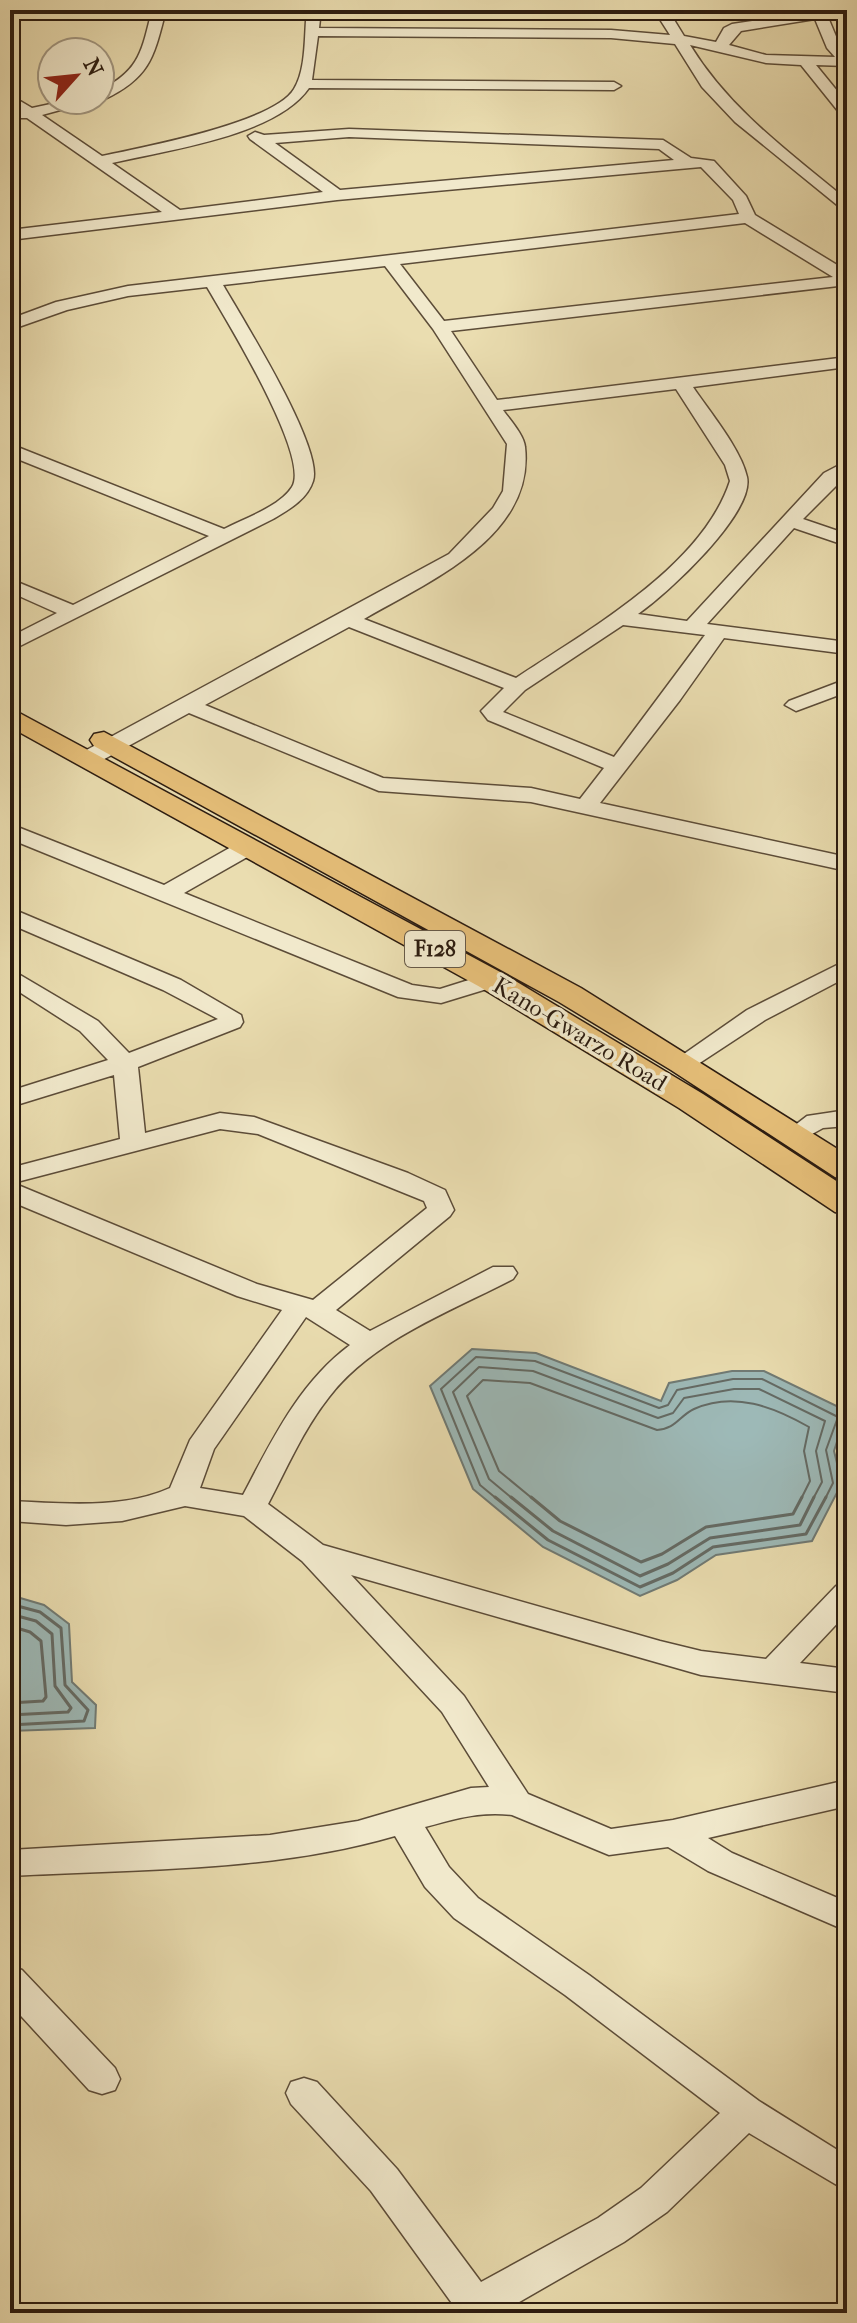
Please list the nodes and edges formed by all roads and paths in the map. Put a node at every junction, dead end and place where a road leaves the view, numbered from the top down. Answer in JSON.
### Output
{"nodes":[{"id":1,"x":159,"y":10,"type":"edge"},
{"id":2,"x":314,"y":10,"type":"edge"},
{"id":3,"x":661,"y":10,"type":"edge"},
{"id":4,"x":679,"y":10,"type":"edge"},
{"id":5,"x":819,"y":12,"type":"edge"},
{"id":6,"x":311,"y":32,"type":"junction"},
{"id":7,"x":678,"y":39,"type":"junction"},
{"id":8,"x":699,"y":42,"type":"junction"},
{"id":9,"x":720,"y":49,"type":"junction"},
{"id":10,"x":847,"y":61,"type":"edge"},
{"id":11,"x":807,"y":63,"type":"junction"},
{"id":12,"x":303,"y":84,"type":"junction"},
{"id":13,"x":614,"y":86,"type":"dead end"},
{"id":14,"x":116,"y":89,"type":"edge"},
{"id":15,"x":10,"y":99,"type":"edge"},
{"id":16,"x":36,"y":112,"type":"edge"},
{"id":17,"x":29,"y":113,"type":"junction"},
{"id":18,"x":847,"y":113,"type":"edge"},
{"id":19,"x":10,"y":116,"type":"edge"},
{"id":20,"x":238,"y":126,"type":"junction"},
{"id":21,"x":261,"y":140,"type":"junction"},
{"id":22,"x":685,"y":161,"type":"junction"},
{"id":23,"x":97,"y":162,"type":"junction"},
{"id":24,"x":847,"y":193,"type":"edge"},
{"id":25,"x":337,"y":195,"type":"junction"},
{"id":26,"x":847,"y":208,"type":"edge"},
{"id":27,"x":177,"y":215,"type":"junction"},
{"id":28,"x":748,"y":218,"type":"junction"},
{"id":29,"x":10,"y":235,"type":"edge"},
{"id":30,"x":389,"y":260,"type":"junction"},
{"id":31,"x":847,"y":279,"type":"edge"},
{"id":32,"x":212,"y":281,"type":"junction"},
{"id":33,"x":10,"y":325,"type":"edge"},
{"id":34,"x":440,"y":327,"type":"junction"},
{"id":35,"x":847,"y":362,"type":"edge"},
{"id":36,"x":681,"y":382,"type":"junction"},
{"id":37,"x":494,"y":406,"type":"junction"},
{"id":38,"x":10,"y":449,"type":"edge"},
{"id":39,"x":842,"y":476,"type":"edge"},
{"id":40,"x":792,"y":521,"type":"junction"},
{"id":41,"x":226,"y":536,"type":"junction"},
{"id":42,"x":847,"y":540,"type":"edge"},
{"id":43,"x":10,"y":585,"type":"edge"},
{"id":44,"x":71,"y":612,"type":"junction"},
{"id":45,"x":619,"y":618,"type":"junction"},
{"id":46,"x":348,"y":620,"type":"junction"},
{"id":47,"x":693,"y":627,"type":"junction"},
{"id":48,"x":717,"y":633,"type":"junction"},
{"id":49,"x":10,"y":645,"type":"edge"},
{"id":50,"x":847,"y":648,"type":"edge"},
{"id":51,"x":847,"y":685,"type":"edge"},
{"id":52,"x":518,"y":686,"type":"junction"},
{"id":53,"x":10,"y":692,"type":"edge"},
{"id":54,"x":187,"y":705,"type":"junction"},
{"id":55,"x":796,"y":705,"type":"dead end"},
{"id":56,"x":10,"y":716,"type":"edge"},
{"id":57,"x":101,"y":752,"type":"junction"},
{"id":58,"x":618,"y":766,"type":"junction"},
{"id":59,"x":586,"y":806,"type":"junction"},
{"id":60,"x":10,"y":831,"type":"edge"},
{"id":61,"x":248,"y":847,"type":"junction"},
{"id":62,"x":847,"y":864,"type":"edge"},
{"id":63,"x":167,"y":893,"type":"junction"},
{"id":64,"x":10,"y":915,"type":"edge"},
{"id":65,"x":847,"y":967,"type":"edge"},
{"id":66,"x":10,"y":976,"type":"edge"},
{"id":67,"x":491,"y":980,"type":"junction"},
{"id":68,"x":125,"y":1063,"type":"junction"},
{"id":69,"x":683,"y":1063,"type":"junction"},
{"id":70,"x":10,"y":1099,"type":"edge"},
{"id":71,"x":847,"y":1118,"type":"edge"},
{"id":72,"x":794,"y":1136,"type":"junction"},
{"id":73,"x":133,"y":1143,"type":"junction"},
{"id":74,"x":847,"y":1170,"type":"edge"},
{"id":75,"x":10,"y":1176,"type":"edge"},
{"id":76,"x":10,"y":1191,"type":"edge"},
{"id":77,"x":847,"y":1204,"type":"edge"},
{"id":78,"x":503,"y":1273,"type":"dead end"},
{"id":79,"x":307,"y":1309,"type":"junction"},
{"id":80,"x":368,"y":1343,"type":"junction"},
{"id":81,"x":182,"y":1495,"type":"junction"},
{"id":82,"x":252,"y":1507,"type":"junction"},
{"id":83,"x":10,"y":1511,"type":"edge"},
{"id":84,"x":313,"y":1553,"type":"junction"},
{"id":85,"x":847,"y":1594,"type":"edge"},
{"id":86,"x":774,"y":1671,"type":"junction"},
{"id":87,"x":847,"y":1681,"type":"edge"},
{"id":88,"x":847,"y":1793,"type":"edge"},
{"id":89,"x":516,"y":1803,"type":"junction"},
{"id":90,"x":404,"y":1822,"type":"junction"},
{"id":91,"x":673,"y":1833,"type":"junction"},
{"id":92,"x":10,"y":1863,"type":"edge"},
{"id":93,"x":847,"y":1917,"type":"edge"},
{"id":94,"x":10,"y":1980,"type":"edge"},
{"id":95,"x":102,"y":2079,"type":"dead end"},
{"id":96,"x":304,"y":2093,"type":"dead end"},
{"id":97,"x":746,"y":2112,"type":"junction"},
{"id":98,"x":847,"y":2175,"type":"edge"},
{"id":99,"x":478,"y":2309,"type":"edge"}],
"edges":[{"from":1,"to":14,"type":"street"},
{"from":2,"to":6,"type":"street"},
{"from":3,"to":7,"type":"street"},
{"from":4,"to":8,"type":"street"},
{"from":5,"to":9,"type":"street"},
{"from":5,"to":10,"type":"street"},
{"from":6,"to":7,"type":"street"},
{"from":6,"to":12,"type":"street"},
{"from":7,"to":8,"type":"street"},
{"from":7,"to":26,"type":"street"},
{"from":8,"to":9,"type":"street"},
{"from":8,"to":24,"type":"street"},
{"from":9,"to":11,"type":"street"},
{"from":10,"to":11,"type":"street"},
{"from":11,"to":18,"type":"street"},
{"from":12,"to":13,"type":"street"},
{"from":12,"to":20,"type":"street"},
{"from":15,"to":17,"type":"street"},
{"from":16,"to":17,"type":"street"},
{"from":17,"to":19,"type":"street"},
{"from":17,"to":23,"type":"street"},
{"from":20,"to":21,"type":"street"},
{"from":20,"to":23,"type":"street"},
{"from":21,"to":22,"type":"street"},
{"from":21,"to":25,"type":"street"},
{"from":22,"to":25,"type":"street"},
{"from":22,"to":28,"type":"street"},
{"from":23,"to":27,"type":"street"},
{"from":25,"to":27,"type":"street"},
{"from":27,"to":29,"type":"street"},
{"from":28,"to":30,"type":"street"},
{"from":28,"to":31,"type":"street"},
{"from":30,"to":32,"type":"street"},
{"from":30,"to":34,"type":"street"},
{"from":31,"to":34,"type":"street"},
{"from":32,"to":33,"type":"street"},
{"from":32,"to":41,"type":"street"},
{"from":34,"to":37,"type":"street"},
{"from":35,"to":36,"type":"street"},
{"from":36,"to":37,"type":"street"},
{"from":36,"to":45,"type":"street"},
{"from":37,"to":46,"type":"street"},
{"from":38,"to":41,"type":"street"},
{"from":39,"to":40,"type":"street"},
{"from":40,"to":42,"type":"street"},
{"from":40,"to":47,"type":"street"},
{"from":41,"to":44,"type":"street"},
{"from":43,"to":44,"type":"street"},
{"from":44,"to":49,"type":"street"},
{"from":45,"to":47,"type":"street"},
{"from":45,"to":52,"type":"street"},
{"from":46,"to":52,"type":"street"},
{"from":46,"to":54,"type":"street"},
{"from":47,"to":48,"type":"street"},
{"from":48,"to":50,"type":"street"},
{"from":48,"to":58,"type":"street"},
{"from":51,"to":55,"type":"street"},
{"from":52,"to":58,"type":"street"},
{"from":53,"to":57,"type":"main road","name":"Kano-Gwarzo Road","number":"F128"},
{"from":54,"to":57,"type":"street"},
{"from":54,"to":59,"type":"street"},
{"from":56,"to":57,"type":"main road","name":"Kano-Gwarzo Road","number":"F128"},
{"from":57,"to":61,"type":"main road","name":"Kano-Gwarzo Road","number":"F128"},
{"from":57,"to":69,"type":"main road","name":"Kano-Gwarzo Road","number":"F128"},
{"from":58,"to":59,"type":"street"},
{"from":59,"to":62,"type":"street"},
{"from":60,"to":63,"type":"street"},
{"from":61,"to":63,"type":"street"},
{"from":61,"to":67,"type":"main road","name":"Kano-Gwarzo Road","number":"F128"},
{"from":63,"to":67,"type":"street"},
{"from":64,"to":68,"type":"street"},
{"from":65,"to":69,"type":"street"},
{"from":66,"to":68,"type":"street"},
{"from":67,"to":77,"type":"main road","name":"Kano-Gwarzo Road","number":"F128"},
{"from":68,"to":70,"type":"street"},
{"from":68,"to":73,"type":"street"},
{"from":69,"to":72,"type":"main road","name":"Kano-Gwarzo Road","number":"F128"},
{"from":71,"to":72,"type":"street"},
{"from":72,"to":74,"type":"main road","name":"Kano-Gwarzo Road","number":"F128"},
{"from":73,"to":75,"type":"street"},
{"from":73,"to":79,"type":"street"},
{"from":76,"to":79,"type":"street"},
{"from":78,"to":80,"type":"street"},
{"from":79,"to":80,"type":"street"},
{"from":79,"to":81,"type":"street"},
{"from":80,"to":82,"type":"street"},
{"from":81,"to":82,"type":"street"},
{"from":81,"to":83,"type":"street"},
{"from":82,"to":84,"type":"street"},
{"from":84,"to":86,"type":"street"},
{"from":84,"to":89,"type":"street"},
{"from":85,"to":86,"type":"street"},
{"from":86,"to":87,"type":"street"},
{"from":88,"to":91,"type":"street"},
{"from":89,"to":90,"type":"street"},
{"from":89,"to":91,"type":"street"},
{"from":90,"to":92,"type":"street"},
{"from":90,"to":97,"type":"street"},
{"from":91,"to":93,"type":"street"},
{"from":94,"to":95,"type":"street"},
{"from":96,"to":99,"type":"street"},
{"from":97,"to":98,"type":"street"},
{"from":97,"to":99,"type":"street"}]}
